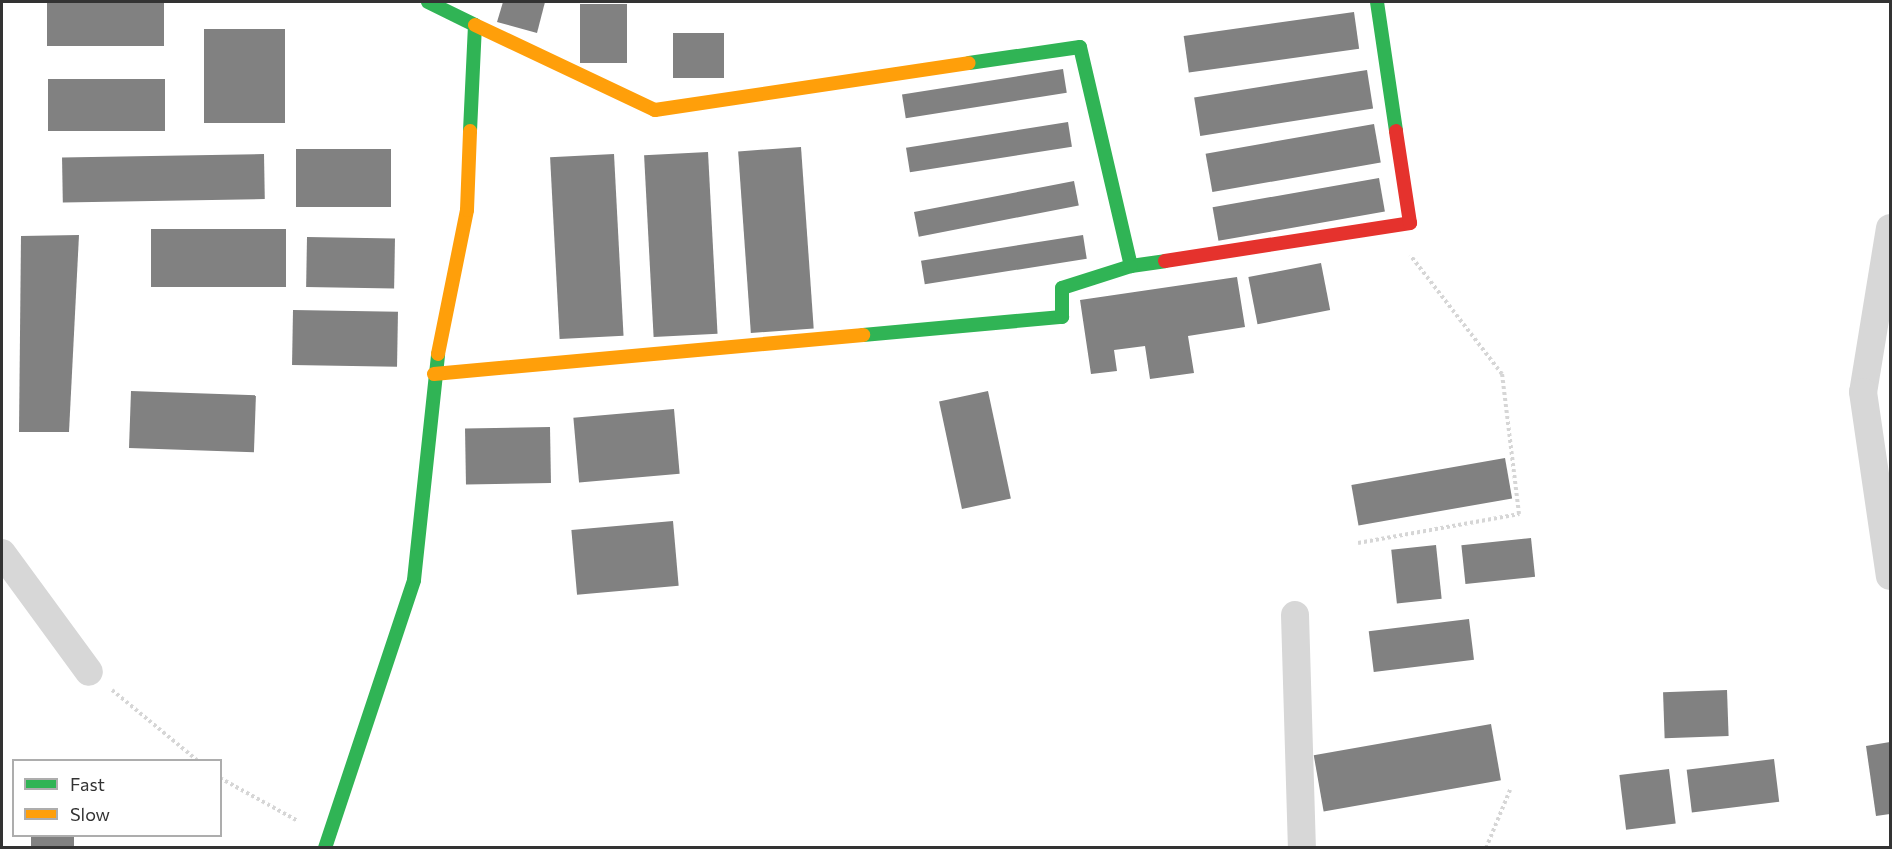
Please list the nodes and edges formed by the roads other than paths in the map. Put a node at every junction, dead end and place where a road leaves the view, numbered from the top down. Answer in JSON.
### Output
{"nodes":[{"id":1,"x":428,"y":2,"type":"edge"},
{"id":2,"x":1377,"y":2,"type":"edge"},
{"id":3,"x":475,"y":25,"type":"junction"},
{"id":4,"x":1890,"y":228,"type":"edge"},
{"id":5,"x":1131,"y":266,"type":"junction"},
{"id":6,"x":434,"y":374,"type":"junction"},
{"id":7,"x":2,"y":553,"type":"edge"},
{"id":8,"x":1890,"y":576,"type":"edge"},
{"id":9,"x":1296,"y":615,"type":"dead end"},
{"id":10,"x":89,"y":672,"type":"road end"},
{"id":11,"x":326,"y":843,"type":"edge"},
{"id":12,"x":1302,"y":848,"type":"edge"}],
"edges":[{"from":1,"to":3,"type":"street"},
{"from":2,"to":5,"type":"street"},
{"from":3,"to":5,"type":"street"},
{"from":3,"to":6,"type":"street"},
{"from":4,"to":8,"type":"street"},
{"from":5,"to":6,"type":"street"},
{"from":6,"to":11,"type":"street"},
{"from":7,"to":10,"type":"street"},
{"from":9,"to":12,"type":"street"}]}
